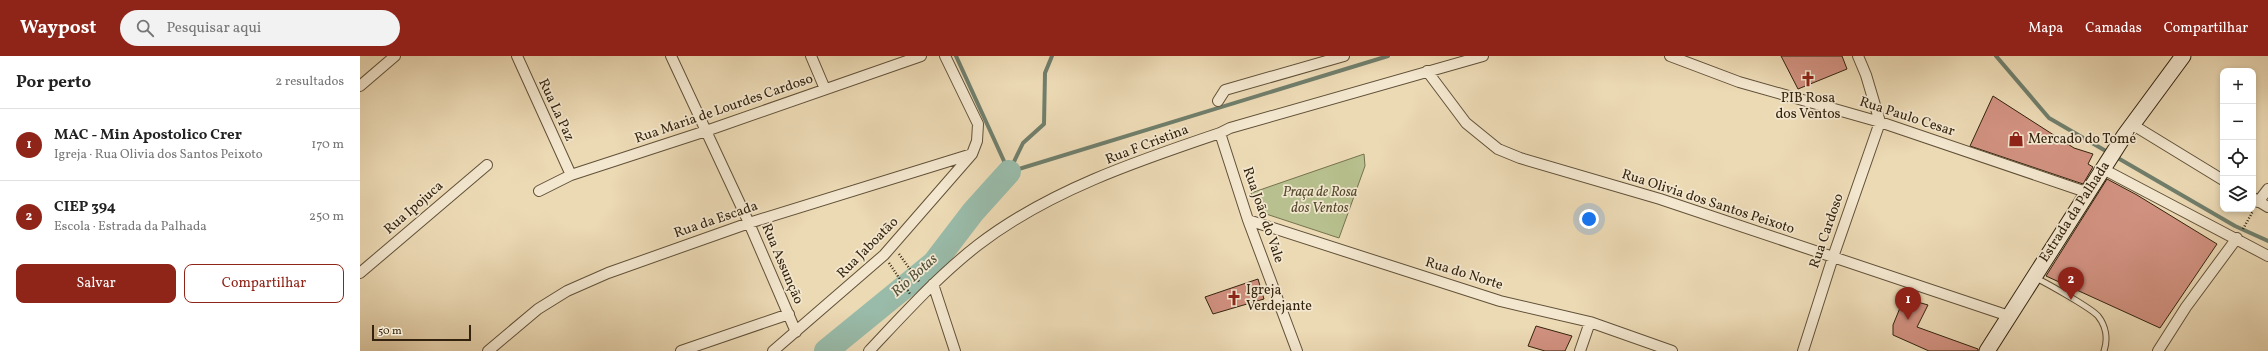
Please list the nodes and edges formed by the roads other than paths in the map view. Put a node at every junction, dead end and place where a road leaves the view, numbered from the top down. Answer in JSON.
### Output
{"nodes":[{"id":1,"x":396,"y":56,"type":"edge"},
{"id":2,"x":517,"y":56,"type":"edge"},
{"id":3,"x":672,"y":56,"type":"edge"},
{"id":4,"x":811,"y":56,"type":"edge"},
{"id":5,"x":921,"y":56,"type":"edge"},
{"id":6,"x":945,"y":56,"type":"edge"},
{"id":7,"x":1344,"y":56,"type":"edge"},
{"id":8,"x":1483,"y":56,"type":"edge"},
{"id":9,"x":1670,"y":56,"type":"edge"},
{"id":10,"x":1858,"y":56,"type":"edge"},
{"id":11,"x":2178,"y":58,"type":"edge"},
{"id":12,"x":1427,"y":71,"type":"junction"},
{"id":13,"x":360,"y":86,"type":"edge"},
{"id":14,"x":825,"y":89,"type":"junction"},
{"id":15,"x":1218,"y":100,"type":"dead end"},
{"id":16,"x":1880,"y":122,"type":"junction"},
{"id":17,"x":706,"y":131,"type":"junction"},
{"id":18,"x":2128,"y":131,"type":"junction"},
{"id":19,"x":1220,"y":133,"type":"junction"},
{"id":20,"x":972,"y":154,"type":"junction"},
{"id":21,"x":487,"y":164,"type":"dead end"},
{"id":22,"x":2104,"y":167,"type":"junction"},
{"id":23,"x":571,"y":175,"type":"junction"},
{"id":24,"x":2220,"y":178,"type":"edge"},
{"id":25,"x":2268,"y":189,"type":"edge"},
{"id":26,"x":538,"y":191,"type":"dead end"},
{"id":27,"x":2088,"y":193,"type":"junction"},
{"id":28,"x":2256,"y":200,"type":"edge"},
{"id":29,"x":2268,"y":207,"type":"edge"},
{"id":30,"x":1248,"y":220,"type":"junction"},
{"id":31,"x":749,"y":223,"type":"junction"},
{"id":32,"x":2237,"y":238,"type":"junction"},
{"id":33,"x":2268,"y":256,"type":"edge"},
{"id":34,"x":1833,"y":257,"type":"junction"},
{"id":35,"x":360,"y":273,"type":"edge"},
{"id":36,"x":2034,"y":277,"type":"junction"},
{"id":37,"x":928,"y":285,"type":"junction"},
{"id":38,"x":788,"y":314,"type":"junction"},
{"id":39,"x":2009,"y":316,"type":"junction"},
{"id":40,"x":1590,"y":322,"type":"junction"},
{"id":41,"x":796,"y":332,"type":"junction"},
{"id":42,"x":2160,"y":350,"type":"edge"},
{"id":43,"x":488,"y":351,"type":"edge"},
{"id":44,"x":681,"y":351,"type":"edge"},
{"id":45,"x":773,"y":351,"type":"edge"},
{"id":46,"x":869,"y":351,"type":"edge"},
{"id":47,"x":955,"y":351,"type":"edge"},
{"id":48,"x":1297,"y":351,"type":"edge"},
{"id":49,"x":1580,"y":351,"type":"edge"},
{"id":50,"x":1672,"y":351,"type":"edge"},
{"id":51,"x":1803,"y":351,"type":"edge"},
{"id":52,"x":1987,"y":351,"type":"edge"},
{"id":53,"x":2104,"y":351,"type":"edge"}],
"edges":[{"from":1,"to":13,"type":"street"},
{"from":2,"to":23,"type":"street","name":"Rua La Paz"},
{"from":3,"to":17,"type":"street","name":"Rua Assunção"},
{"from":4,"to":14,"type":"street"},
{"from":5,"to":14,"type":"street","name":"Rua Maria de Lourdes Cardoso"},
{"from":6,"to":20,"type":"street"},
{"from":7,"to":15,"type":"street"},
{"from":8,"to":12,"type":"street","name":"Rua F Cristina"},
{"from":9,"to":16,"type":"street","name":"Rua Paulo Cesar"},
{"from":10,"to":16,"type":"street"},
{"from":11,"to":18,"type":"main road","name":"Estrada da Palhada"},
{"from":12,"to":19,"type":"street","name":"Rua F Cristina"},
{"from":12,"to":34,"type":"street","name":"Rua Olivia dos Santos Peixoto"},
{"from":14,"to":17,"type":"street","name":"Rua Maria de Lourdes Cardoso"},
{"from":16,"to":27,"type":"street","name":"Rua Paulo Cesar"},
{"from":16,"to":34,"type":"street","name":"Rua Cardoso"},
{"from":17,"to":23,"type":"street","name":"Rua Maria de Lourdes Cardoso"},
{"from":17,"to":31,"type":"street","name":"Rua Assunção"},
{"from":18,"to":22,"type":"main road","name":"Estrada da Palhada"},
{"from":18,"to":24,"type":"street"},
{"from":19,"to":30,"type":"street","name":"Rua João do Vale"},
{"from":19,"to":37,"type":"street","name":"Rua F Cristina"},
{"from":20,"to":31,"type":"street","name":"Rua da Escada"},
{"from":20,"to":41,"type":"street","name":"Rua Jaboatão"},
{"from":21,"to":35,"type":"street","name":"Rua Ipojuca"},
{"from":22,"to":27,"type":"main road","name":"Estrada da Palhada"},
{"from":22,"to":32,"type":"street"},
{"from":23,"to":26,"type":"street","name":"Rua Maria de Lourdes Cardoso"},
{"from":25,"to":28,"type":"street"},
{"from":27,"to":36,"type":"main road","name":"Estrada da Palhada"},
{"from":28,"to":29,"type":"street"},
{"from":30,"to":40,"type":"street","name":"Rua do Norte"},
{"from":30,"to":48,"type":"street","name":"Rua João do Vale"},
{"from":31,"to":38,"type":"street","name":"Rua Assunção"},
{"from":31,"to":43,"type":"street","name":"Rua da Escada"},
{"from":32,"to":33,"type":"street"},
{"from":32,"to":42,"type":"street"},
{"from":34,"to":39,"type":"street","name":"Rua Olivia dos Santos Peixoto"},
{"from":34,"to":51,"type":"street","name":"Rua Cardoso"},
{"from":36,"to":39,"type":"main road","name":"Estrada da Palhada"},
{"from":36,"to":53,"type":"lane"},
{"from":37,"to":46,"type":"street","name":"Rua F Cristina"},
{"from":37,"to":47,"type":"street"},
{"from":38,"to":41,"type":"street","name":"Rua Assunção"},
{"from":38,"to":44,"type":"street"},
{"from":39,"to":52,"type":"main road","name":"Estrada da Palhada"},
{"from":40,"to":49,"type":"street"},
{"from":40,"to":50,"type":"street","name":"Rua do Norte"},
{"from":41,"to":45,"type":"street","name":"Rua Jaboatão"}]}
